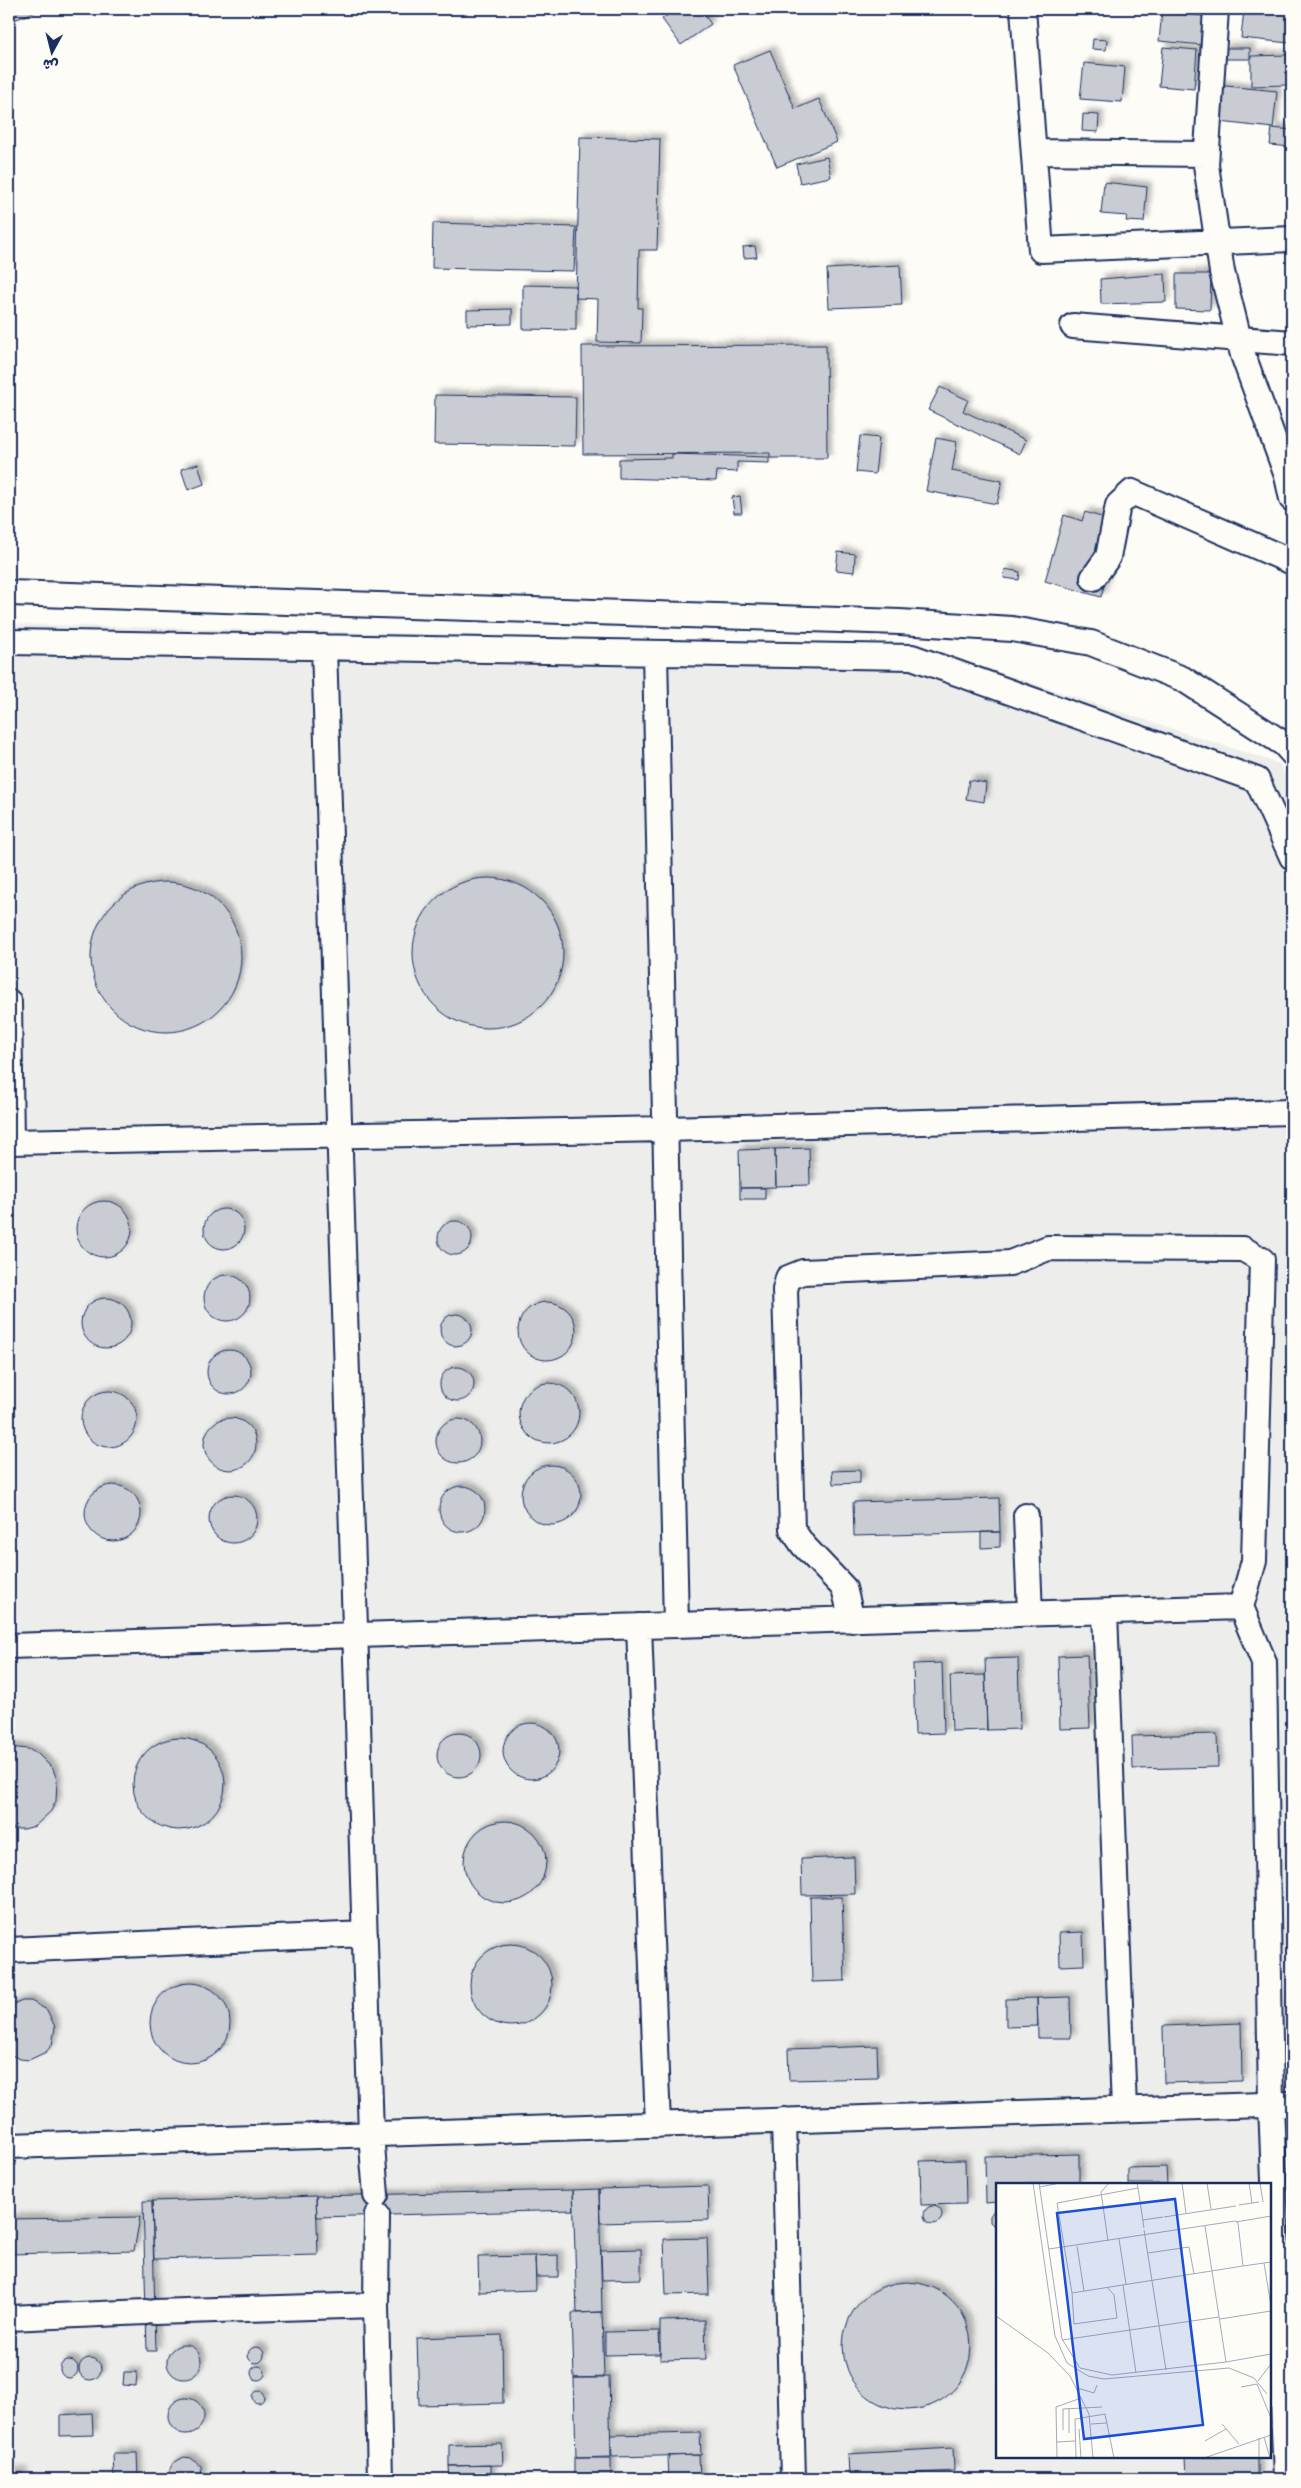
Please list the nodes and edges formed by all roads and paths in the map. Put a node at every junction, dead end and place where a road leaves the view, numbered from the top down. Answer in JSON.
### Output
{"nodes":[{"id":1,"x":1023,"y":9,"type":"edge"},
{"id":2,"x":1216,"y":9,"type":"edge"},
{"id":3,"x":1034,"y":152,"type":"junction"},
{"id":4,"x":1206,"y":154,"type":"junction"},
{"id":5,"x":1292,"y":240,"type":"edge"},
{"id":6,"x":1217,"y":241,"type":"junction"},
{"id":7,"x":1073,"y":326,"type":"dead end"},
{"id":8,"x":1239,"y":338,"type":"junction"},
{"id":9,"x":1292,"y":343,"type":"edge"},
{"id":10,"x":1285,"y":451,"type":"edge"},
{"id":11,"x":1292,"y":499,"type":"edge"},
{"id":12,"x":1292,"y":562,"type":"edge"},
{"id":13,"x":1092,"y":578,"type":"dead end"},
{"id":14,"x":9,"y":593,"type":"edge"},
{"id":15,"x":9,"y":642,"type":"edge"},
{"id":16,"x":324,"y":647,"type":"junction"},
{"id":17,"x":655,"y":653,"type":"junction"},
{"id":18,"x":1292,"y":753,"type":"edge"},
{"id":19,"x":1292,"y":857,"type":"edge"},
{"id":20,"x":9,"y":1002,"type":"edge"},
{"id":21,"x":1292,"y":1112,"type":"edge"},
{"id":22,"x":665,"y":1129,"type":"junction"},
{"id":23,"x":339,"y":1136,"type":"junction"},
{"id":24,"x":10,"y":1142,"type":"edge"},
{"id":25,"x":1026,"y":1516,"type":"dead end"},
{"id":26,"x":1241,"y":1608,"type":"junction"},
{"id":27,"x":1105,"y":1612,"type":"junction"},
{"id":28,"x":1030,"y":1614,"type":"junction"},
{"id":29,"x":852,"y":1620,"type":"junction"},
{"id":30,"x":639,"y":1626,"type":"junction"},
{"id":31,"x":676,"y":1626,"type":"junction"},
{"id":32,"x":355,"y":1636,"type":"junction"},
{"id":33,"x":9,"y":1646,"type":"edge"},
{"id":34,"x":365,"y":1934,"type":"junction"},
{"id":35,"x":9,"y":1950,"type":"edge"},
{"id":36,"x":1282,"y":2104,"type":"edge"},
{"id":37,"x":1124,"y":2109,"type":"junction"},
{"id":38,"x":784,"y":2120,"type":"junction"},
{"id":39,"x":658,"y":2125,"type":"junction"},
{"id":40,"x":371,"y":2134,"type":"junction"},
{"id":41,"x":9,"y":2146,"type":"edge"},
{"id":42,"x":376,"y":2305,"type":"junction"},
{"id":43,"x":9,"y":2318,"type":"edge"},
{"id":44,"x":1286,"y":2321,"type":"edge"},
{"id":45,"x":380,"y":2479,"type":"edge"},
{"id":46,"x":794,"y":2479,"type":"edge"},
{"id":47,"x":1286,"y":2479,"type":"edge"}],
"edges":[{"from":1,"to":3,"type":"street"},
{"from":2,"to":4,"type":"street"},
{"from":3,"to":4,"type":"street"},
{"from":3,"to":6,"type":"street"},
{"from":4,"to":6,"type":"street"},
{"from":5,"to":6,"type":"street"},
{"from":6,"to":8,"type":"street"},
{"from":7,"to":8,"type":"street"},
{"from":8,"to":9,"type":"street"},
{"from":8,"to":10,"type":"street"},
{"from":10,"to":11,"type":"street"},
{"from":12,"to":13,"type":"street"},
{"from":14,"to":18,"type":"street"},
{"from":15,"to":16,"type":"street"},
{"from":16,"to":17,"type":"street"},
{"from":16,"to":23,"type":"street"},
{"from":17,"to":19,"type":"street"},
{"from":17,"to":22,"type":"street"},
{"from":20,"to":24,"type":"street"},
{"from":21,"to":22,"type":"street"},
{"from":22,"to":23,"type":"street"},
{"from":22,"to":31,"type":"street"},
{"from":23,"to":24,"type":"street"},
{"from":23,"to":32,"type":"street"},
{"from":25,"to":28,"type":"street"},
{"from":26,"to":27,"type":"street"},
{"from":26,"to":29,"type":"street"},
{"from":26,"to":36,"type":"street"},
{"from":27,"to":28,"type":"street"},
{"from":27,"to":37,"type":"street"},
{"from":28,"to":29,"type":"street"},
{"from":29,"to":31,"type":"street"},
{"from":30,"to":31,"type":"street"},
{"from":30,"to":32,"type":"street"},
{"from":30,"to":39,"type":"street"},
{"from":32,"to":33,"type":"street"},
{"from":32,"to":34,"type":"street"},
{"from":34,"to":35,"type":"street"},
{"from":34,"to":40,"type":"street"},
{"from":36,"to":37,"type":"street"},
{"from":36,"to":44,"type":"street"},
{"from":37,"to":38,"type":"street"},
{"from":38,"to":39,"type":"street"},
{"from":38,"to":46,"type":"street"},
{"from":39,"to":40,"type":"street"},
{"from":40,"to":41,"type":"street"},
{"from":40,"to":42,"type":"street"},
{"from":42,"to":43,"type":"street"},
{"from":42,"to":45,"type":"street"},
{"from":44,"to":47,"type":"street"}]}
